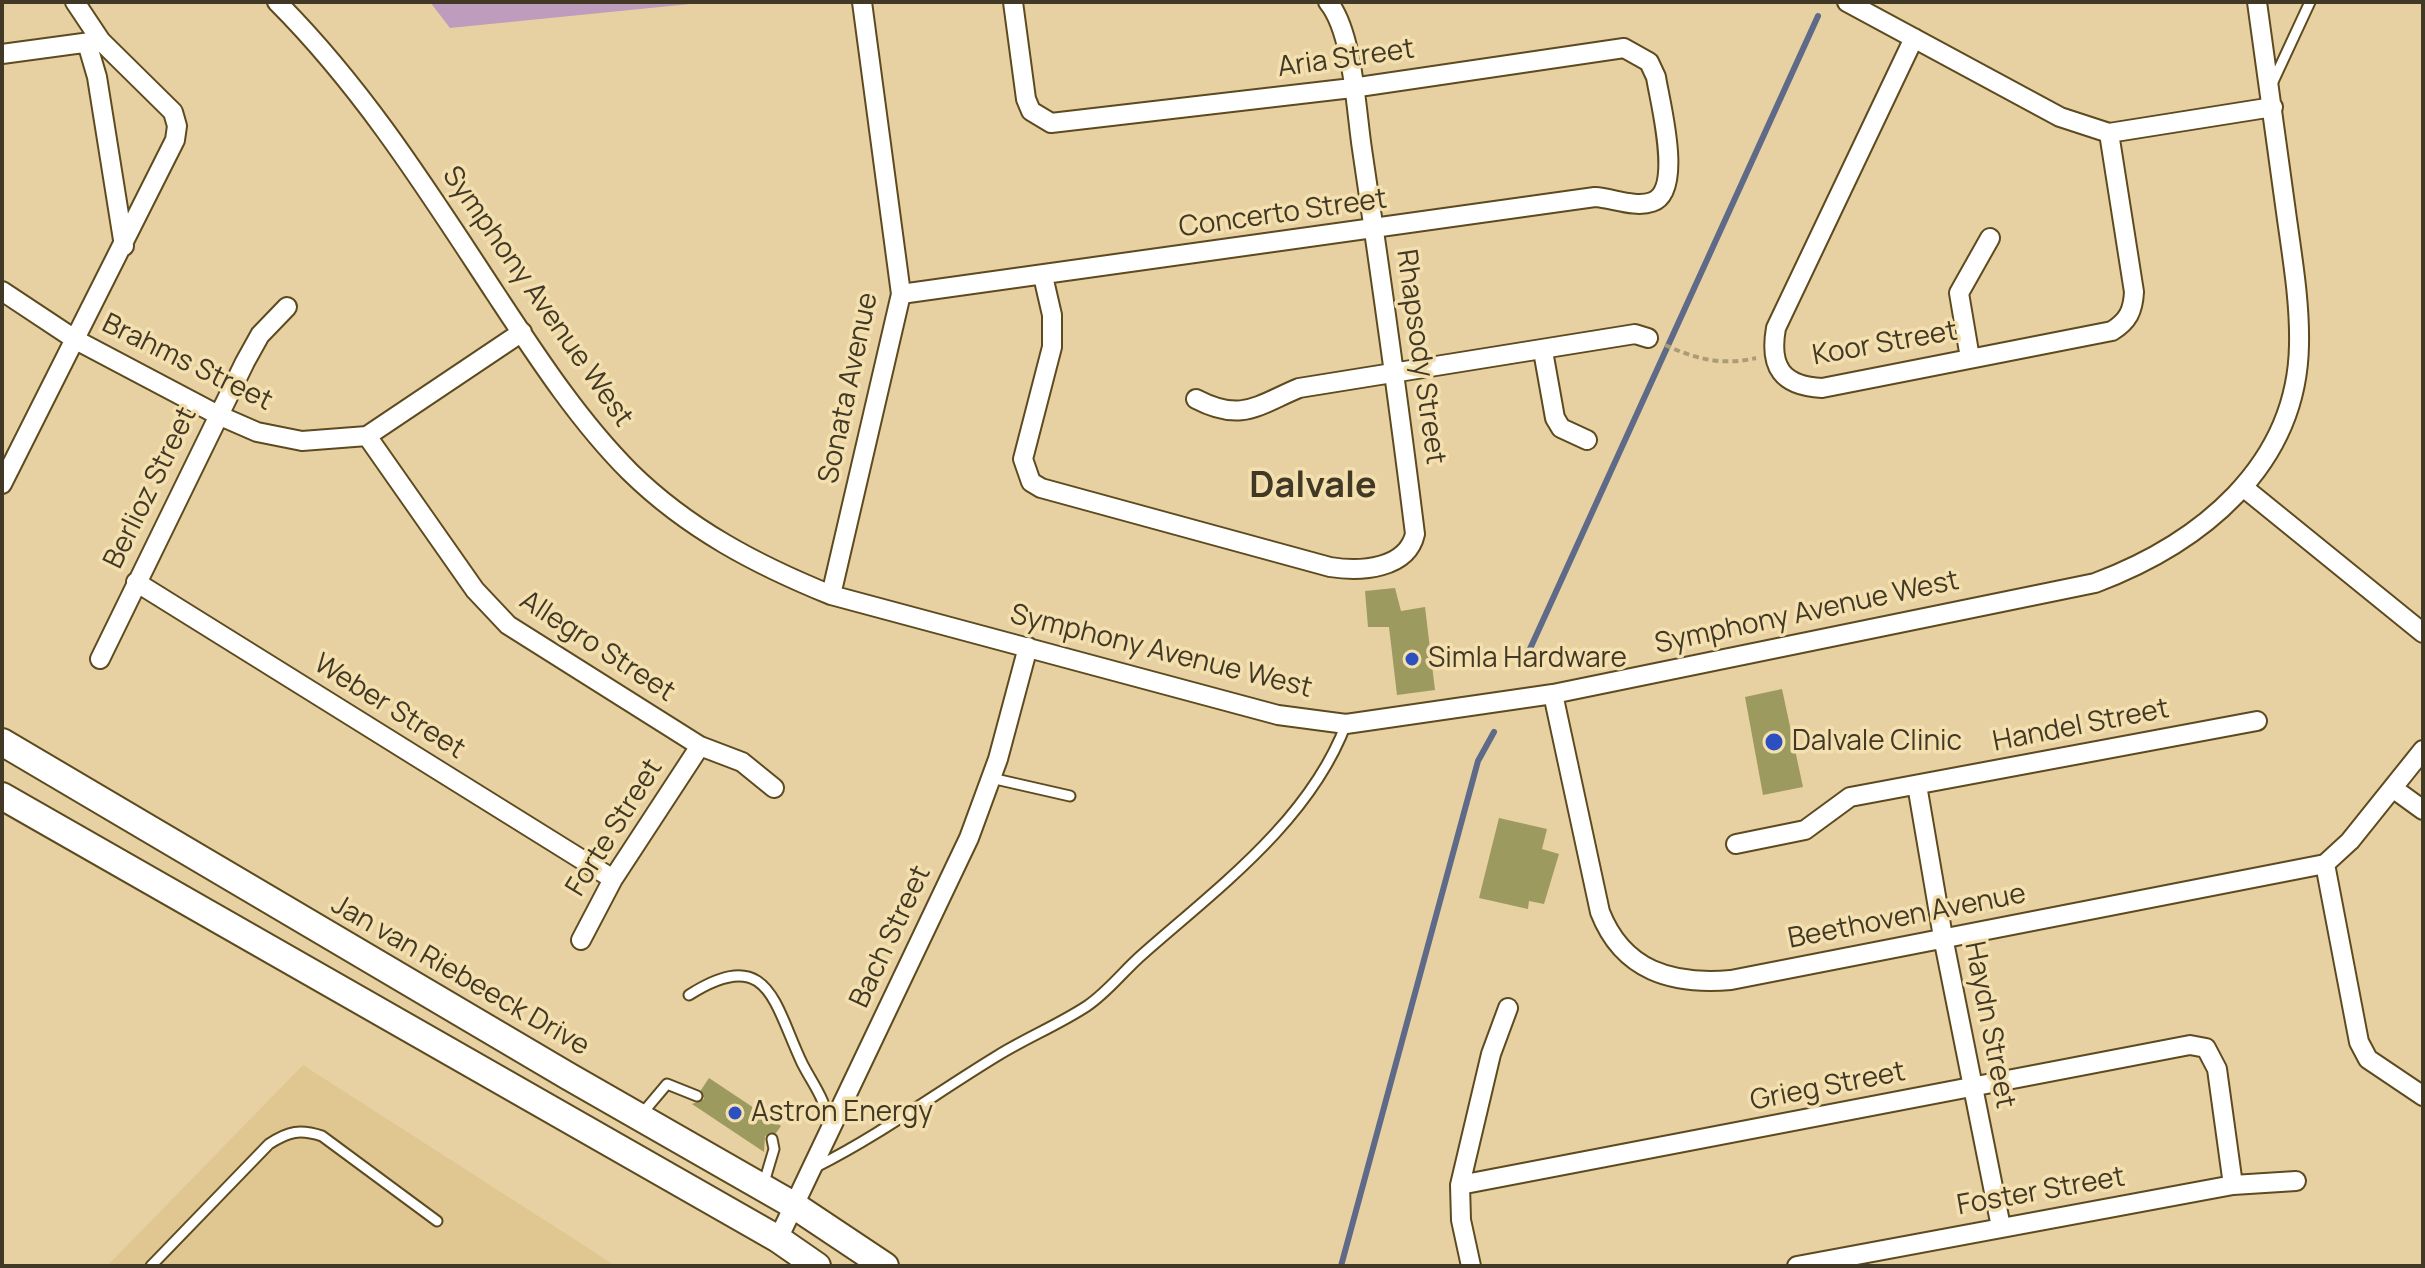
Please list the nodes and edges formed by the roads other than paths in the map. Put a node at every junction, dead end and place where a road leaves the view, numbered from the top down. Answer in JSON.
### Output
{"nodes":[{"id":1,"x":75,"y":2,"type":"edge"},
{"id":2,"x":277,"y":2,"type":"edge"},
{"id":3,"x":862,"y":2,"type":"edge"},
{"id":4,"x":870,"y":2,"type":"edge"},
{"id":5,"x":1013,"y":2,"type":"edge"},
{"id":6,"x":1328,"y":2,"type":"edge"},
{"id":7,"x":1847,"y":2,"type":"edge"},
{"id":8,"x":2257,"y":2,"type":"edge"},
{"id":9,"x":2310,"y":2,"type":"edge"},
{"id":10,"x":1914,"y":38,"type":"junction"},
{"id":11,"x":94,"y":42,"type":"junction"},
{"id":12,"x":2,"y":54,"type":"edge"},
{"id":13,"x":1352,"y":88,"type":"junction"},
{"id":14,"x":2271,"y":98,"type":"junction"},
{"id":15,"x":2109,"y":133,"type":"junction"},
{"id":16,"x":1666,"y":189,"type":"joint"},
{"id":17,"x":1374,"y":230,"type":"junction"},
{"id":18,"x":1990,"y":238,"type":"dead end"},
{"id":19,"x":124,"y":246,"type":"junction"},
{"id":20,"x":1043,"y":276,"type":"junction"},
{"id":21,"x":2,"y":291,"type":"edge"},
{"id":22,"x":901,"y":294,"type":"junction"},
{"id":23,"x":287,"y":307,"type":"dead end"},
{"id":24,"x":522,"y":332,"type":"junction"},
{"id":25,"x":1648,"y":338,"type":"road end"},
{"id":26,"x":76,"y":340,"type":"junction"},
{"id":27,"x":1543,"y":351,"type":"junction"},
{"id":28,"x":1970,"y":358,"type":"junction"},
{"id":29,"x":1394,"y":373,"type":"junction"},
{"id":30,"x":1196,"y":399,"type":"dead end"},
{"id":31,"x":218,"y":415,"type":"junction"},
{"id":32,"x":367,"y":436,"type":"junction"},
{"id":33,"x":1587,"y":440,"type":"dead end"},
{"id":34,"x":2,"y":484,"type":"edge"},
{"id":35,"x":2243,"y":487,"type":"junction"},
{"id":36,"x":136,"y":582,"type":"junction"},
{"id":37,"x":831,"y":595,"type":"junction"},
{"id":38,"x":2423,"y":633,"type":"edge"},
{"id":39,"x":1028,"y":647,"type":"junction"},
{"id":40,"x":100,"y":659,"type":"dead end"},
{"id":41,"x":1553,"y":694,"type":"junction"},
{"id":42,"x":2257,"y":721,"type":"dead end"},
{"id":43,"x":1346,"y":724,"type":"junction"},
{"id":44,"x":2,"y":742,"type":"edge"},
{"id":45,"x":700,"y":746,"type":"junction"},
{"id":46,"x":2423,"y":750,"type":"edge"},
{"id":47,"x":991,"y":778,"type":"junction"},
{"id":48,"x":1917,"y":785,"type":"junction"},
{"id":49,"x":774,"y":788,"type":"dead end"},
{"id":50,"x":2394,"y":789,"type":"junction"},
{"id":51,"x":2,"y":796,"type":"edge"},
{"id":52,"x":1070,"y":796,"type":"dead end"},
{"id":53,"x":2423,"y":810,"type":"edge"},
{"id":54,"x":1736,"y":844,"type":"dead end"},
{"id":55,"x":2325,"y":864,"type":"junction"},
{"id":56,"x":613,"y":879,"type":"junction"},
{"id":57,"x":1943,"y":937,"type":"junction"},
{"id":58,"x":581,"y":940,"type":"dead end"},
{"id":59,"x":689,"y":995,"type":"dead end"},
{"id":60,"x":1508,"y":1008,"type":"dead end"},
{"id":61,"x":1973,"y":1088,"type":"junction"},
{"id":62,"x":697,"y":1096,"type":"dead end"},
{"id":63,"x":2423,"y":1096,"type":"edge"},
{"id":64,"x":640,"y":1116,"type":"junction"},
{"id":65,"x":828,"y":1137,"type":"junction"},
{"id":66,"x":772,"y":1139,"type":"dead end"},
{"id":67,"x":813,"y":1169,"type":"junction"},
{"id":68,"x":2296,"y":1181,"type":"dead end"},
{"id":69,"x":1460,"y":1185,"type":"junction"},
{"id":70,"x":2233,"y":1185,"type":"junction"},
{"id":71,"x":763,"y":1187,"type":"junction"},
{"id":72,"x":795,"y":1206,"type":"junction"},
{"id":73,"x":437,"y":1221,"type":"dead end"},
{"id":74,"x":2001,"y":1227,"type":"junction"},
{"id":75,"x":778,"y":1239,"type":"junction"},
{"id":76,"x":151,"y":1266,"type":"edge"},
{"id":77,"x":817,"y":1266,"type":"edge"},
{"id":78,"x":885,"y":1266,"type":"edge"},
{"id":79,"x":1471,"y":1266,"type":"edge"},
{"id":80,"x":1797,"y":1266,"type":"edge"}],
"edges":[{"from":1,"to":11,"type":"street"},
{"from":2,"to":24,"type":"street","name":"Symphony Avenue West"},
{"from":3,"to":4,"type":"street"},
{"from":3,"to":22,"type":"street","name":"Sonata Avenue"},
{"from":5,"to":13,"type":"street","name":"Aria Street"},
{"from":6,"to":13,"type":"street","name":"Rhapsody Street"},
{"from":7,"to":10,"type":"street"},
{"from":8,"to":14,"type":"street","name":"Symphony Avenue West"},
{"from":9,"to":14,"type":"lane"},
{"from":10,"to":15,"type":"street"},
{"from":10,"to":28,"type":"street","name":"Koor Street"},
{"from":11,"to":12,"type":"street"},
{"from":11,"to":19,"type":"street"},
{"from":11,"to":19,"type":"street"},
{"from":13,"to":16,"type":"street","name":"Aria Street"},
{"from":13,"to":17,"type":"street","name":"Rhapsody Street"},
{"from":14,"to":15,"type":"street"},
{"from":14,"to":35,"type":"street","name":"Symphony Avenue West"},
{"from":15,"to":28,"type":"street","name":"Koor Street"},
{"from":16,"to":17,"type":"street","name":"Concerto Street"},
{"from":17,"to":20,"type":"street","name":"Concerto Street"},
{"from":17,"to":29,"type":"street","name":"Rhapsody Street"},
{"from":18,"to":28,"type":"street"},
{"from":19,"to":26,"type":"street"},
{"from":20,"to":22,"type":"street","name":"Concerto Street"},
{"from":20,"to":29,"type":"street","name":"Rhapsody Street"},
{"from":21,"to":26,"type":"street","name":"Brahms Street"},
{"from":22,"to":37,"type":"street","name":"Sonata Avenue"},
{"from":23,"to":31,"type":"street","name":"Berlioz Street"},
{"from":24,"to":32,"type":"street","name":"Brahms Street"},
{"from":24,"to":37,"type":"street","name":"Symphony Avenue West"},
{"from":25,"to":27,"type":"street"},
{"from":26,"to":31,"type":"street","name":"Brahms Street"},
{"from":26,"to":34,"type":"street"},
{"from":27,"to":29,"type":"street"},
{"from":27,"to":33,"type":"street"},
{"from":29,"to":30,"type":"street"},
{"from":31,"to":32,"type":"street","name":"Brahms Street"},
{"from":31,"to":36,"type":"street","name":"Berlioz Street"},
{"from":32,"to":45,"type":"street","name":"Allegro Street"},
{"from":35,"to":38,"type":"street"},
{"from":35,"to":41,"type":"street","name":"Symphony Avenue West"},
{"from":36,"to":40,"type":"street","name":"Berlioz Street"},
{"from":36,"to":56,"type":"street","name":"Weber Street"},
{"from":37,"to":39,"type":"street","name":"Symphony Avenue West"},
{"from":39,"to":43,"type":"street","name":"Symphony Avenue West"},
{"from":39,"to":47,"type":"street","name":"Bach Street"},
{"from":41,"to":43,"type":"street","name":"Symphony Avenue West"},
{"from":41,"to":57,"type":"street","name":"Beethoven Avenue"},
{"from":42,"to":48,"type":"street","name":"Handel Street"},
{"from":43,"to":67,"type":"lane"},
{"from":44,"to":64,"type":"main road","name":"Jan van Riebeeck Drive"},
{"from":45,"to":49,"type":"street","name":"Allegro Street"},
{"from":45,"to":56,"type":"street","name":"Forte Street"},
{"from":46,"to":50,"type":"street"},
{"from":47,"to":52,"type":"lane"},
{"from":47,"to":65,"type":"street","name":"Bach Street"},
{"from":48,"to":54,"type":"street","name":"Handel Street"},
{"from":48,"to":57,"type":"street","name":"Haydn Street"},
{"from":50,"to":53,"type":"street"},
{"from":50,"to":55,"type":"street"},
{"from":51,"to":75,"type":"main road"},
{"from":55,"to":57,"type":"street","name":"Beethoven Avenue"},
{"from":55,"to":63,"type":"street"},
{"from":56,"to":58,"type":"street","name":"Forte Street"},
{"from":57,"to":61,"type":"street","name":"Haydn Street"},
{"from":59,"to":65,"type":"lane"},
{"from":60,"to":69,"type":"street"},
{"from":61,"to":69,"type":"street","name":"Grieg Street"},
{"from":61,"to":70,"type":"street","name":"Grieg Street"},
{"from":61,"to":74,"type":"street","name":"Haydn Street"},
{"from":62,"to":64,"type":"lane"},
{"from":64,"to":71,"type":"main road","name":"Jan van Riebeeck Drive"},
{"from":65,"to":67,"type":"street","name":"Bach Street"},
{"from":66,"to":71,"type":"lane"},
{"from":67,"to":72,"type":"street","name":"Bach Street"},
{"from":68,"to":70,"type":"street","name":"Foster Street"},
{"from":69,"to":79,"type":"street"},
{"from":70,"to":74,"type":"street","name":"Foster Street"},
{"from":71,"to":72,"type":"main road","name":"Jan van Riebeeck Drive"},
{"from":72,"to":75,"type":"street","name":"Bach Street"},
{"from":72,"to":78,"type":"main road","name":"Jan van Riebeeck Drive"},
{"from":73,"to":76,"type":"lane"},
{"from":74,"to":80,"type":"street","name":"Foster Street"},
{"from":75,"to":77,"type":"main road"}]}
